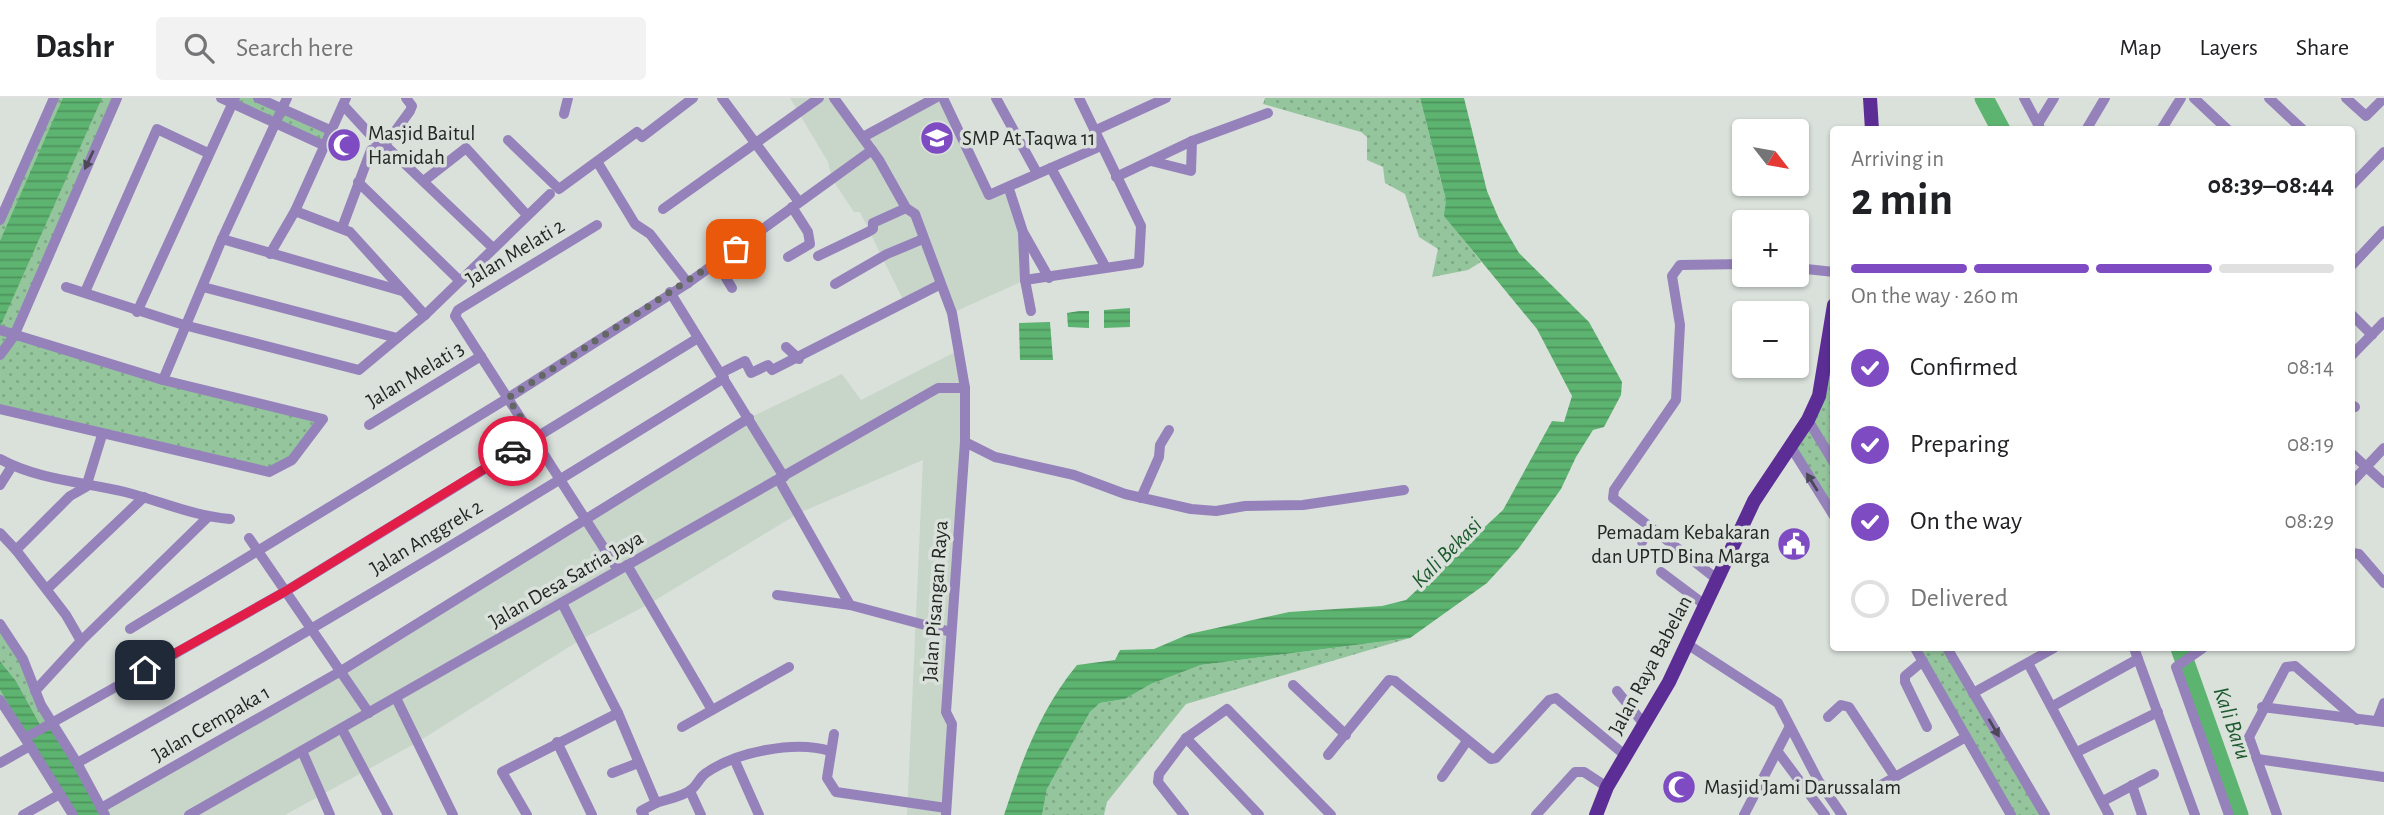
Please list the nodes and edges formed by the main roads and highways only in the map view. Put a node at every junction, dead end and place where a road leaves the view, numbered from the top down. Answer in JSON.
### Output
{"nodes":[{"id":1,"x":1870,"y":98,"type":"edge"},
{"id":2,"x":1872,"y":126,"type":"edge"},
{"id":3,"x":1830,"y":329,"type":"edge"},
{"id":4,"x":1596,"y":815,"type":"edge"}],
"edges":[{"from":1,"to":2,"type":"main road"},
{"from":3,"to":4,"type":"main road","name":"Jalan Raya Babelan"}]}
